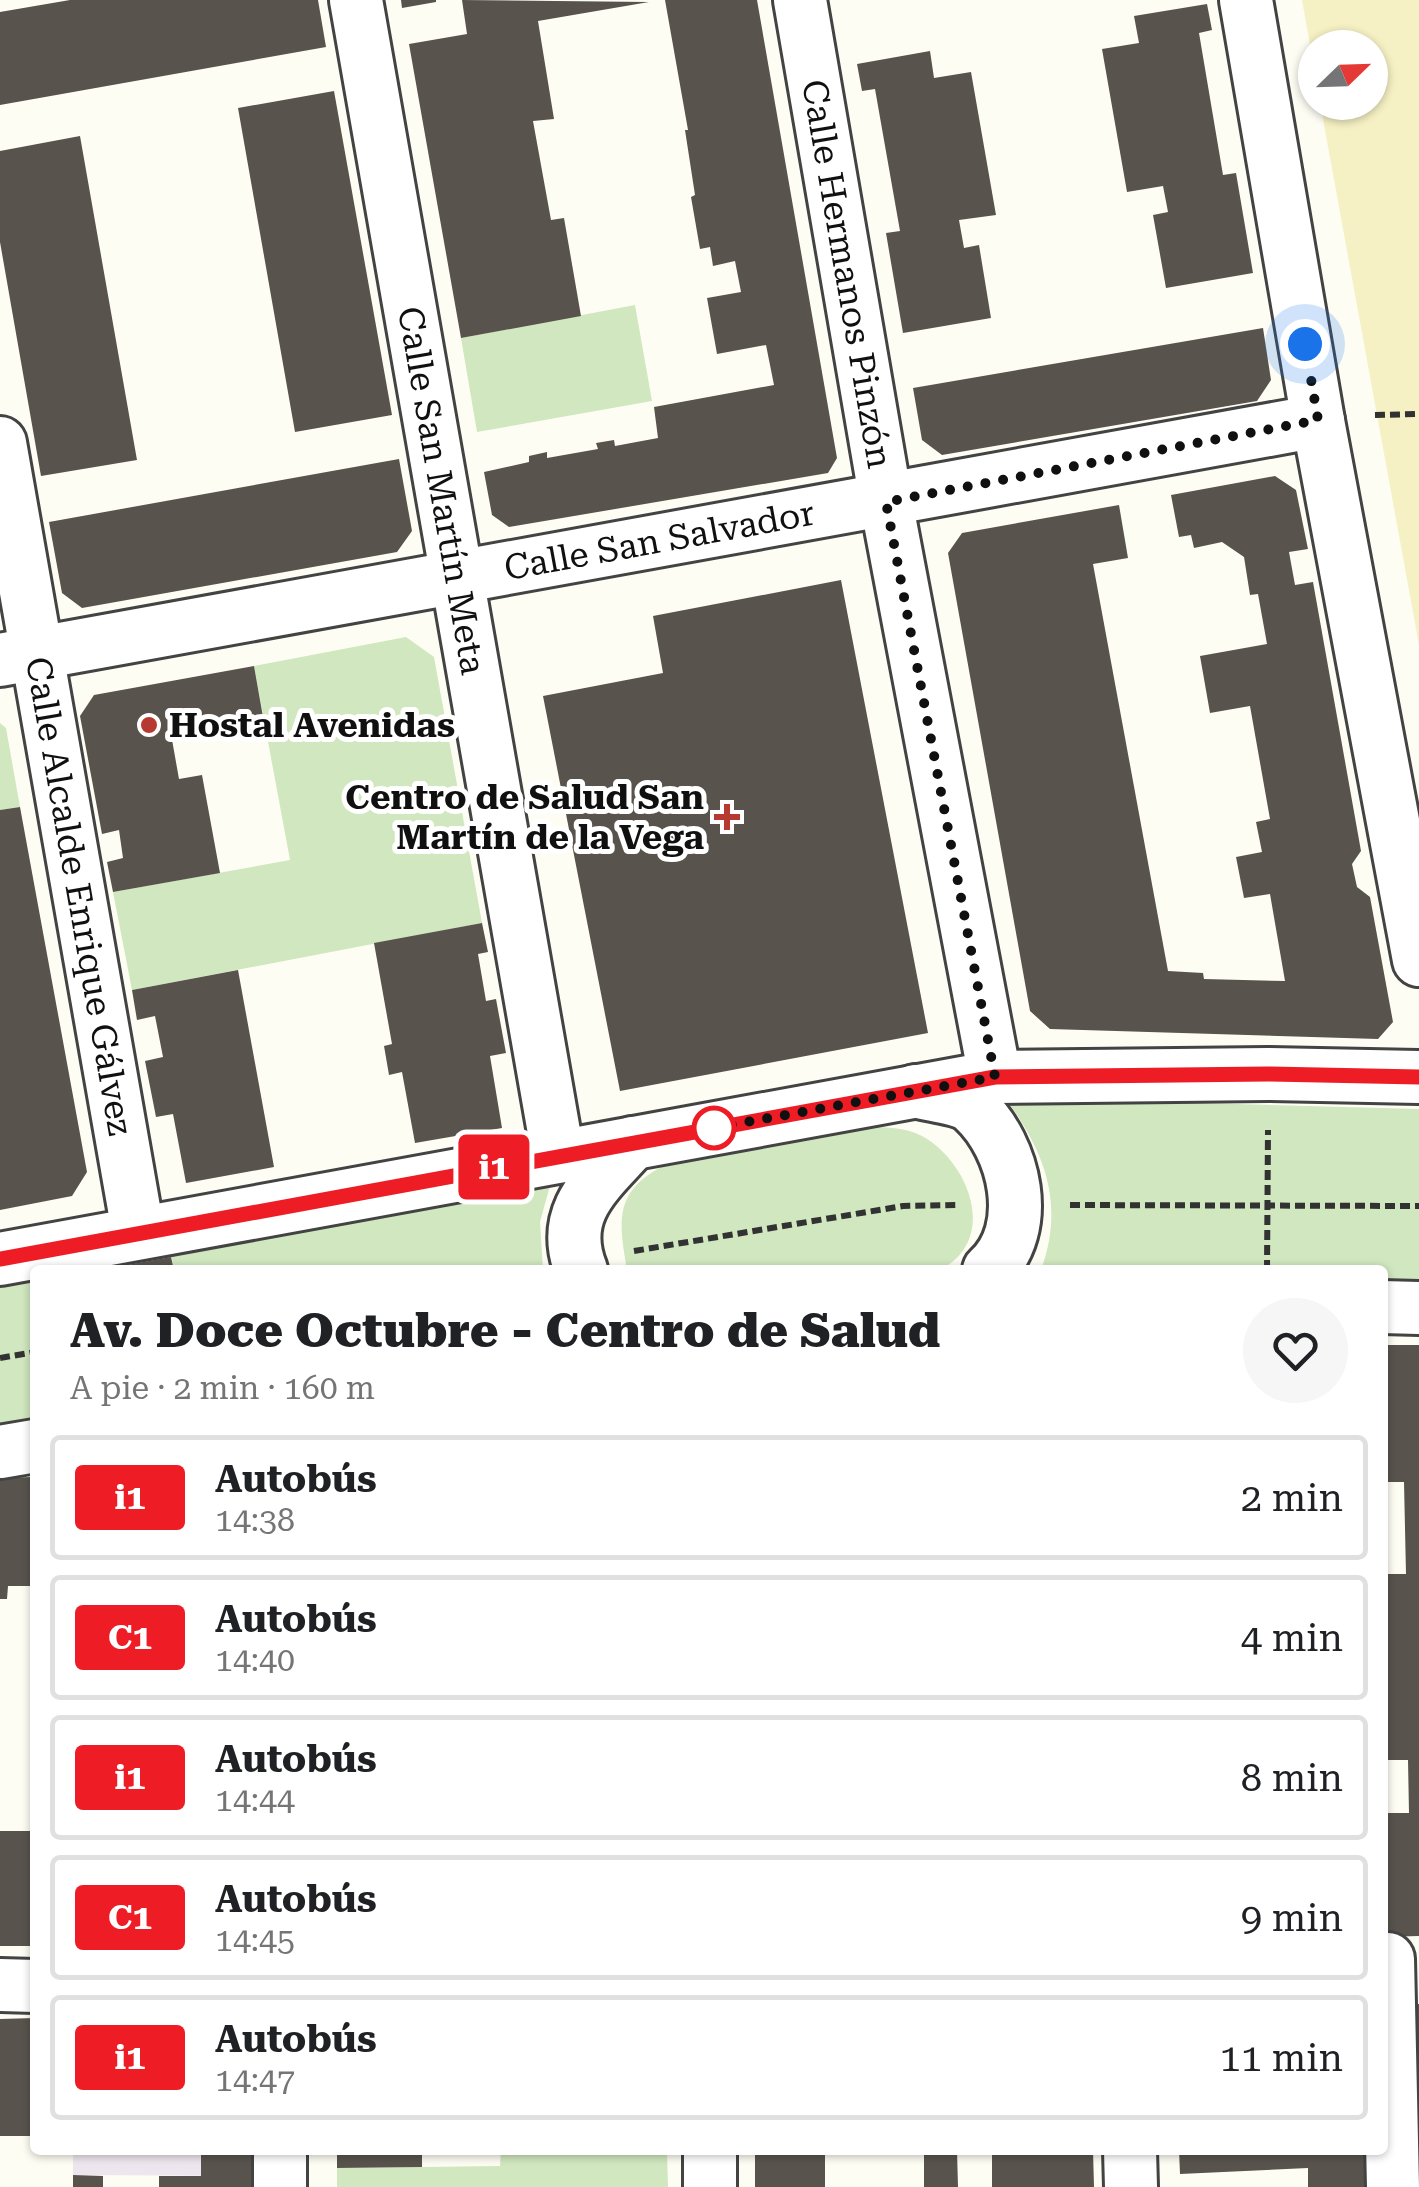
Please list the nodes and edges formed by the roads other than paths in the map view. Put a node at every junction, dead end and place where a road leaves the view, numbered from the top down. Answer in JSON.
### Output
{"nodes":[{"id":1,"x":356,"y":0,"type":"edge"},
{"id":2,"x":800,"y":0,"type":"edge"},
{"id":3,"x":1246,"y":0,"type":"edge"},
{"id":4,"x":1318,"y":420,"type":"junction"},
{"id":5,"x":0,"y":443,"type":"edge"},
{"id":6,"x":886,"y":502,"type":"junction"},
{"id":7,"x":460,"y":578,"type":"junction"},
{"id":8,"x":18,"y":657,"type":"edge"},
{"id":9,"x":1419,"y":960,"type":"edge"},
{"id":10,"x":995,"y":1077,"type":"junction"},
{"id":11,"x":1419,"y":1077,"type":"edge"},
{"id":12,"x":914,"y":1091,"type":"junction"},
{"id":13,"x":633,"y":1143,"type":"junction"},
{"id":14,"x":558,"y":1155,"type":"junction"},
{"id":15,"x":138,"y":1232,"type":"junction"},
{"id":16,"x":0,"y":1259,"type":"edge"},
{"id":17,"x":580,"y":1265,"type":"edge"},
{"id":18,"x":994,"y":1265,"type":"edge"},
{"id":19,"x":1388,"y":1307,"type":"edge"},
{"id":20,"x":1419,"y":1308,"type":"edge"},
{"id":21,"x":30,"y":1447,"type":"edge"},
{"id":22,"x":0,"y":1452,"type":"edge"},
{"id":23,"x":1397,"y":1959,"type":"edge"},
{"id":24,"x":0,"y":1986,"type":"edge"},
{"id":25,"x":30,"y":1986,"type":"edge"},
{"id":26,"x":280,"y":2155,"type":"edge"},
{"id":27,"x":710,"y":2155,"type":"edge"},
{"id":28,"x":1130,"y":2155,"type":"edge"},
{"id":29,"x":280,"y":2187,"type":"edge"},
{"id":30,"x":710,"y":2187,"type":"edge"},
{"id":31,"x":1130,"y":2187,"type":"edge"},
{"id":32,"x":1394,"y":2187,"type":"edge"}],
"edges":[{"from":1,"to":7,"type":"street","name":"Calle San Martín Meta"},
{"from":2,"to":6,"type":"street","name":"Calle Hermanos Pinzón"},
{"from":3,"to":4,"type":"street"},
{"from":4,"to":6,"type":"street","name":"Calle San Salvador"},
{"from":4,"to":9,"type":"street"},
{"from":5,"to":8,"type":"street","name":"Calle Alcalde Enrique Gálvez"},
{"from":6,"to":7,"type":"street","name":"Calle San Salvador"},
{"from":6,"to":10,"type":"street","name":"Calle Hermanos Pinzón"},
{"from":7,"to":8,"type":"street","name":"Calle San Salvador"},
{"from":7,"to":14,"type":"street","name":"Calle San Martín Meta"},
{"from":8,"to":15,"type":"street","name":"Calle Alcalde Enrique Gálvez"},
{"from":10,"to":11,"type":"street"},
{"from":10,"to":12,"type":"street"},
{"from":12,"to":13,"type":"street"},
{"from":12,"to":18,"type":"street"},
{"from":13,"to":14,"type":"street"},
{"from":13,"to":17,"type":"street"},
{"from":14,"to":15,"type":"street"},
{"from":15,"to":16,"type":"street"},
{"from":19,"to":20,"type":"street"},
{"from":21,"to":22,"type":"street"},
{"from":23,"to":32,"type":"street"},
{"from":24,"to":25,"type":"street"},
{"from":26,"to":29,"type":"street"},
{"from":27,"to":30,"type":"street"},
{"from":28,"to":31,"type":"street"}]}
